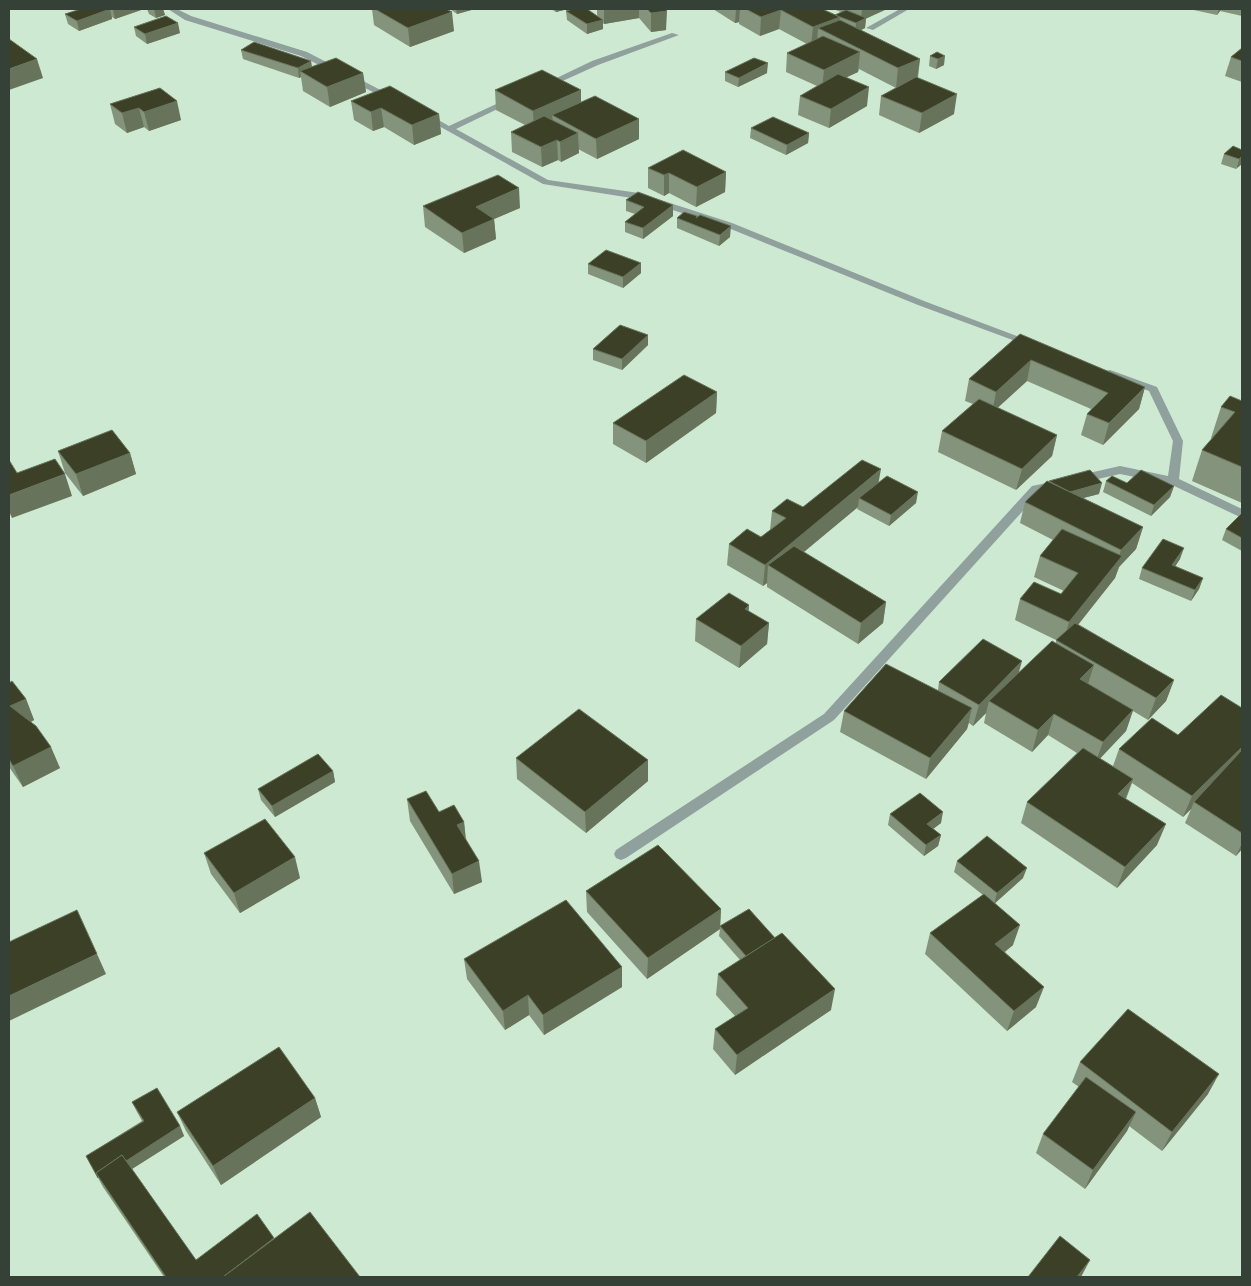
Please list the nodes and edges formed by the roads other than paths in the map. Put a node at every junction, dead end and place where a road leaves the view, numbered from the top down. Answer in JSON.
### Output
{"nodes":[{"id":1,"x":172,"y":9,"type":"edge"},
{"id":2,"x":905,"y":9,"type":"edge"},
{"id":3,"x":870,"y":28,"type":"dead end"},
{"id":4,"x":675,"y":36,"type":"dead end"},
{"id":5,"x":535,"y":90,"type":"edge"},
{"id":6,"x":518,"y":98,"type":"edge"},
{"id":7,"x":403,"y":104,"type":"edge"},
{"id":8,"x":419,"y":112,"type":"edge"},
{"id":9,"x":449,"y":129,"type":"junction"},
{"id":10,"x":1041,"y":348,"type":"edge"},
{"id":11,"x":1097,"y":368,"type":"edge"},
{"id":12,"x":1173,"y":481,"type":"junction"},
{"id":13,"x":1242,"y":514,"type":"edge"},
{"id":14,"x":621,"y":854,"type":"dead end"}],
"edges":[{"from":1,"to":7,"type":"street"},
{"from":2,"to":3,"type":"street"},
{"from":4,"to":5,"type":"street"},
{"from":6,"to":9,"type":"street"},
{"from":8,"to":9,"type":"street"},
{"from":9,"to":10,"type":"street"},
{"from":11,"to":12,"type":"street"},
{"from":12,"to":13,"type":"street"},
{"from":12,"to":14,"type":"street"}]}
